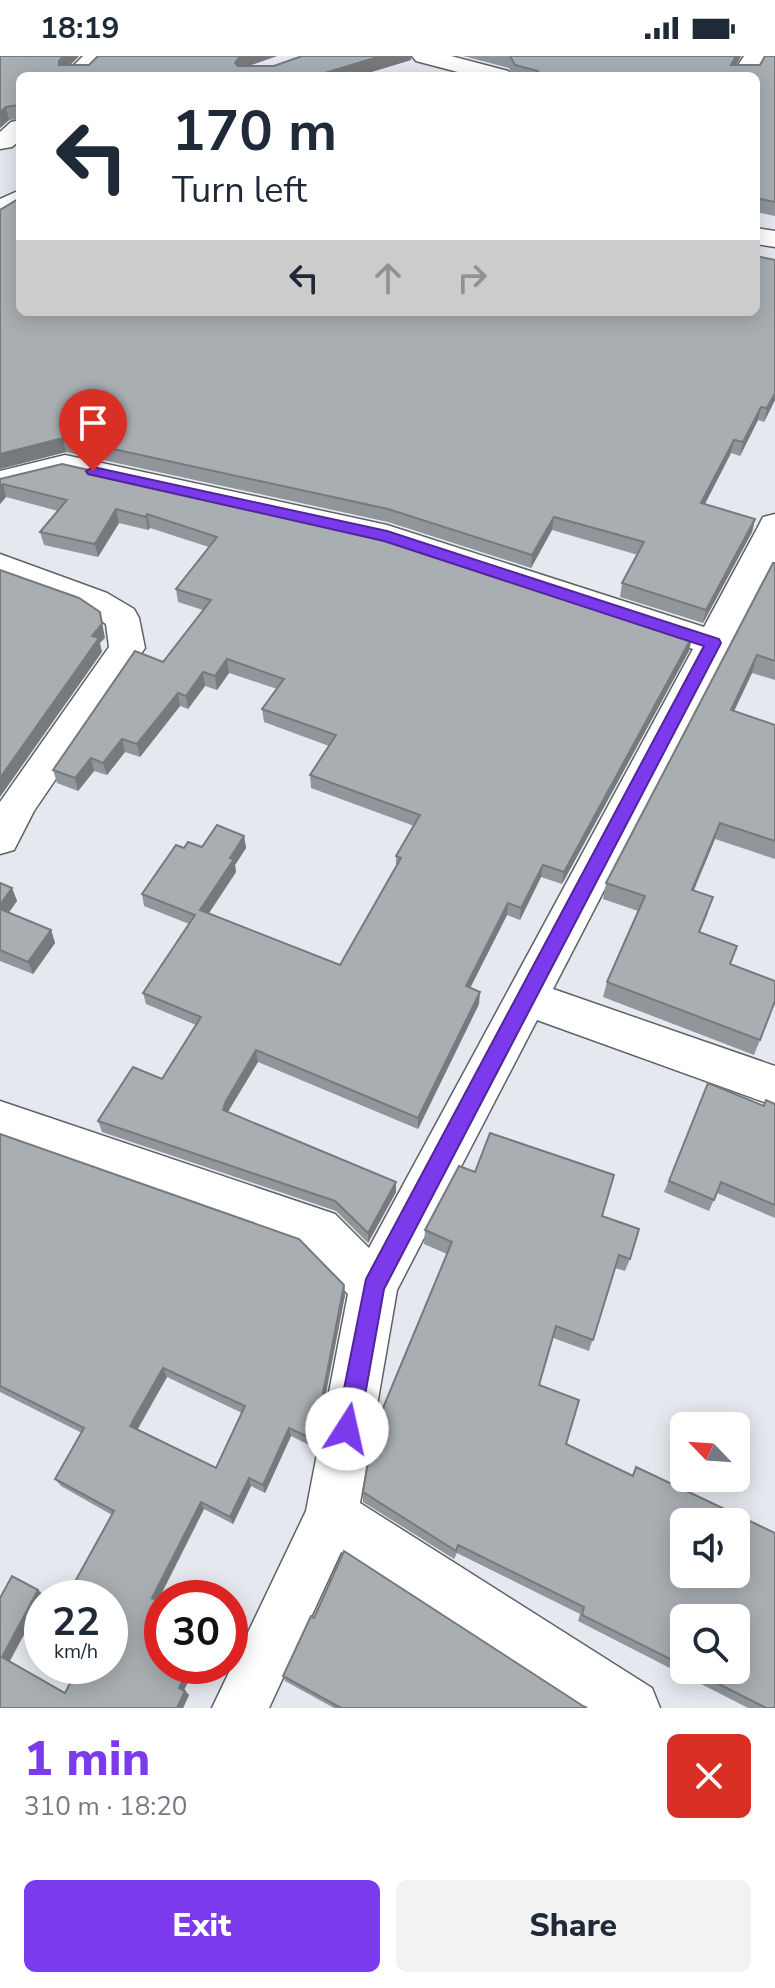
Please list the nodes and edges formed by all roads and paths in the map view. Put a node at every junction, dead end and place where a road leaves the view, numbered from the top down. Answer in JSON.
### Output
{"nodes":[{"id":1,"x":97,"y":56,"type":"edge"},
{"id":2,"x":424,"y":56,"type":"edge"},
{"id":3,"x":79,"y":72,"type":"edge"},
{"id":4,"x":485,"y":72,"type":"edge"},
{"id":5,"x":0,"y":481,"type":"edge"},
{"id":6,"x":775,"y":525,"type":"edge"},
{"id":7,"x":0,"y":565,"type":"edge"},
{"id":8,"x":765,"y":565,"type":"edge"},
{"id":9,"x":713,"y":643,"type":"junction"},
{"id":10,"x":0,"y":839,"type":"edge"},
{"id":11,"x":528,"y":998,"type":"junction"},
{"id":12,"x":775,"y":1086,"type":"edge"},
{"id":13,"x":0,"y":1121,"type":"edge"},
{"id":14,"x":374,"y":1286,"type":"junction"},
{"id":15,"x":331,"y":1515,"type":"junction"},
{"id":16,"x":240,"y":1708,"type":"edge"},
{"id":17,"x":632,"y":1708,"type":"edge"}],
"edges":[{"from":1,"to":3,"type":"street"},
{"from":2,"to":4,"type":"street"},
{"from":5,"to":9,"type":"street"},
{"from":6,"to":8,"type":"street"},
{"from":7,"to":10,"type":"street"},
{"from":8,"to":9,"type":"street"},
{"from":9,"to":11,"type":"street"},
{"from":11,"to":12,"type":"street"},
{"from":11,"to":14,"type":"street"},
{"from":13,"to":14,"type":"street"},
{"from":14,"to":15,"type":"street"},
{"from":15,"to":16,"type":"street"},
{"from":15,"to":17,"type":"street"}]}
